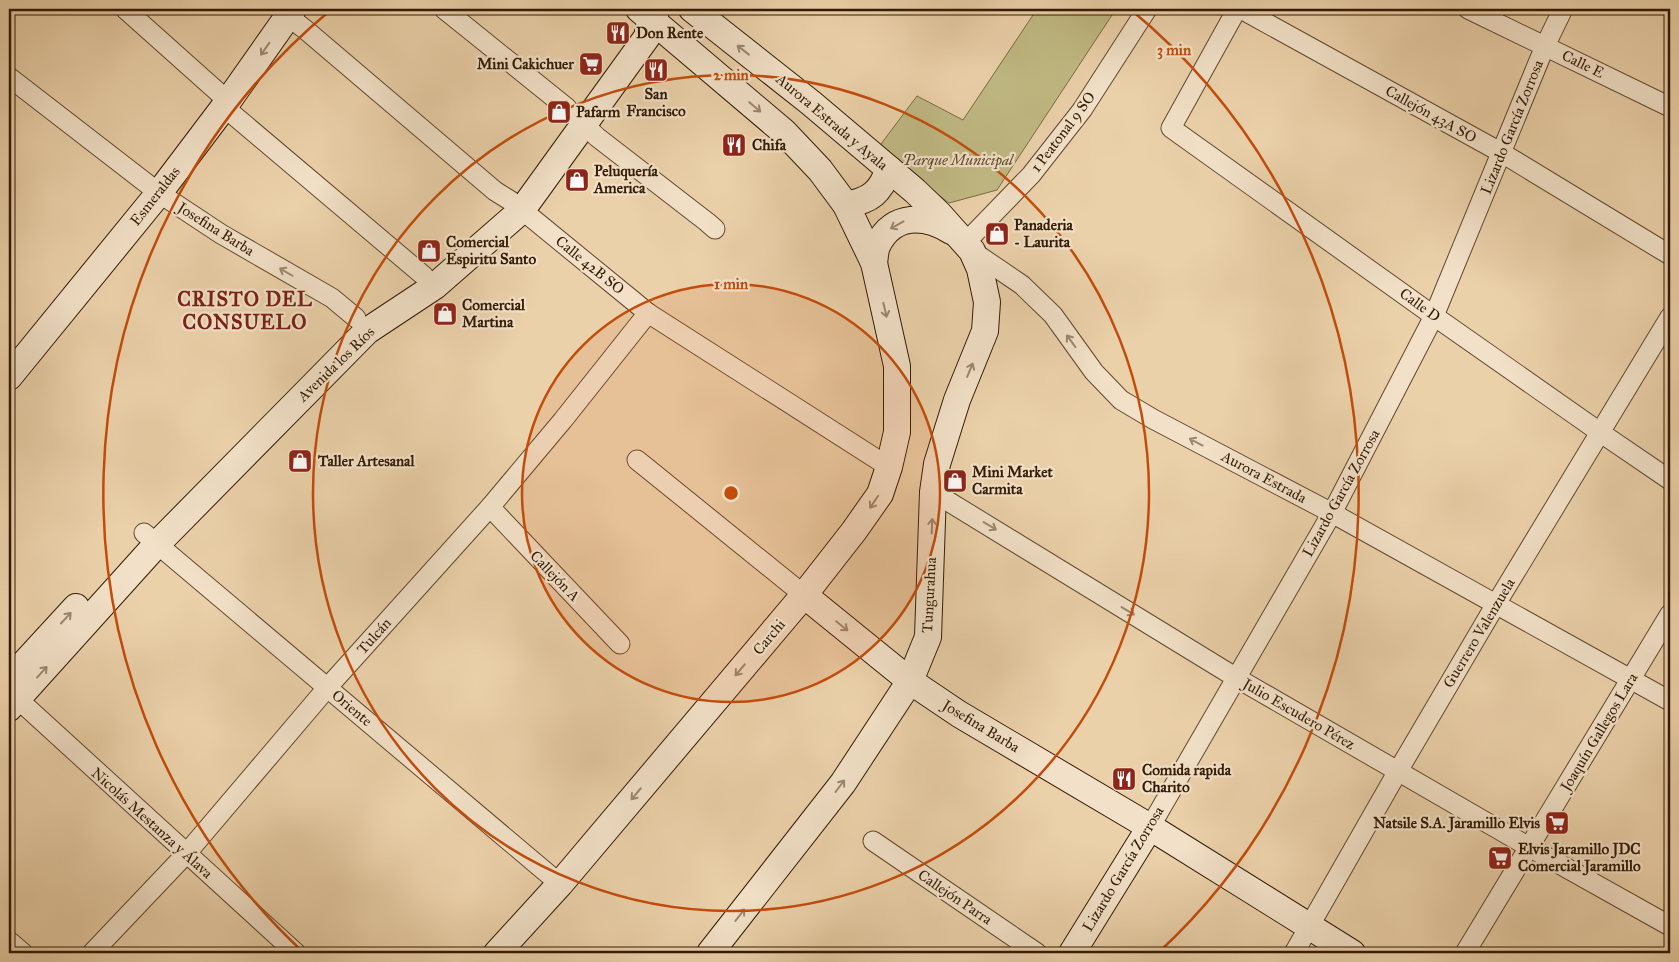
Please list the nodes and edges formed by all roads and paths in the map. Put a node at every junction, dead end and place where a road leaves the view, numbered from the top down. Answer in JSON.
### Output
{"nodes":[{"id":1,"x":126,"y":9,"type":"edge"},
{"id":2,"x":444,"y":9,"type":"edge"},
{"id":3,"x":692,"y":9,"type":"edge"},
{"id":4,"x":1147,"y":9,"type":"edge"},
{"id":5,"x":1237,"y":9,"type":"edge"},
{"id":6,"x":1241,"y":9,"type":"edge"},
{"id":7,"x":1468,"y":9,"type":"edge"},
{"id":8,"x":1563,"y":9,"type":"edge"},
{"id":9,"x":649,"y":12,"type":"edge"},
{"id":10,"x":290,"y":13,"type":"edge"},
{"id":11,"x":1545,"y":46,"type":"junction"},
{"id":12,"x":11,"y":85,"type":"edge"},
{"id":13,"x":226,"y":104,"type":"junction"},
{"id":14,"x":1670,"y":107,"type":"edge"},
{"id":15,"x":575,"y":117,"type":"junction"},
{"id":16,"x":1502,"y":153,"type":"junction"},
{"id":17,"x":889,"y":169,"type":"junction"},
{"id":18,"x":152,"y":188,"type":"junction"},
{"id":19,"x":516,"y":205,"type":"junction"},
{"id":20,"x":846,"y":205,"type":"junction"},
{"id":21,"x":715,"y":230,"type":"dead end"},
{"id":22,"x":965,"y":243,"type":"junction"},
{"id":23,"x":1670,"y":255,"type":"edge"},
{"id":24,"x":874,"y":263,"type":"junction"},
{"id":25,"x":424,"y":276,"type":"junction"},
{"id":26,"x":648,"y":313,"type":"junction"},
{"id":27,"x":1434,"y":316,"type":"junction"},
{"id":28,"x":1670,"y":317,"type":"edge"},
{"id":29,"x":356,"y":318,"type":"junction"},
{"id":30,"x":9,"y":351,"type":"edge"},
{"id":31,"x":9,"y":377,"type":"edge"},
{"id":32,"x":1601,"y":433,"type":"junction"},
{"id":33,"x":637,"y":460,"type":"dead end"},
{"id":34,"x":890,"y":467,"type":"junction"},
{"id":35,"x":1670,"y":480,"type":"edge"},
{"id":36,"x":933,"y":492,"type":"junction"},
{"id":37,"x":490,"y":507,"type":"junction"},
{"id":38,"x":1332,"y":513,"type":"junction"},
{"id":39,"x":150,"y":539,"type":"junction"},
{"id":40,"x":804,"y":595,"type":"junction"},
{"id":41,"x":1496,"y":604,"type":"junction"},
{"id":42,"x":1670,"y":614,"type":"edge"},
{"id":43,"x":620,"y":644,"type":"dead end"},
{"id":44,"x":1235,"y":677,"type":"junction"},
{"id":45,"x":1631,"y":679,"type":"junction"},
{"id":46,"x":910,"y":681,"type":"junction"},
{"id":47,"x":327,"y":688,"type":"junction"},
{"id":48,"x":11,"y":694,"type":"edge"},
{"id":49,"x":1670,"y":701,"type":"edge"},
{"id":50,"x":1398,"y":771,"type":"junction"},
{"id":51,"x":1150,"y":827,"type":"junction"},
{"id":52,"x":873,"y":841,"type":"dead end"},
{"id":53,"x":1529,"y":847,"type":"junction"},
{"id":54,"x":186,"y":854,"type":"junction"},
{"id":55,"x":560,"y":884,"type":"junction"},
{"id":56,"x":1670,"y":926,"type":"edge"},
{"id":57,"x":1310,"y":927,"type":"junction"},
{"id":58,"x":9,"y":941,"type":"edge"},
{"id":59,"x":23,"y":953,"type":"edge"},
{"id":60,"x":92,"y":953,"type":"edge"},
{"id":61,"x":296,"y":953,"type":"edge"},
{"id":62,"x":497,"y":953,"type":"edge"},
{"id":63,"x":710,"y":953,"type":"edge"},
{"id":64,"x":1037,"y":953,"type":"edge"},
{"id":65,"x":1072,"y":953,"type":"edge"},
{"id":66,"x":1294,"y":953,"type":"edge"},
{"id":67,"x":1352,"y":953,"type":"edge"},
{"id":68,"x":1465,"y":953,"type":"edge"}],
"edges":[{"from":1,"to":13,"type":"street"},
{"from":2,"to":15,"type":"street"},
{"from":17,"to":3,"type":"main road","name":"Aurora Estrada y Ayala","one_way":true},
{"from":4,"to":22,"type":"street","name":"1 Peatonal 9 SO"},
{"from":5,"to":27,"type":"street","name":"Calle D"},
{"from":6,"to":16,"type":"street","name":"Callejón 43A SO"},
{"from":7,"to":11,"type":"street","name":"Calle E"},
{"from":8,"to":11,"type":"street","name":"Lizardo García Zorrosa"},
{"from":9,"to":15,"type":"main road","name":"Avenida los Ríos"},
{"from":9,"to":20,"type":"main road","one_way":true},
{"from":10,"to":13,"type":"main road","name":"Esmeraldas","one_way":true},
{"from":10,"to":19,"type":"street","name":"Calle 42B SO"},
{"from":11,"to":14,"type":"street","name":"Calle E"},
{"from":11,"to":16,"type":"street","name":"Lizardo García Zorrosa"},
{"from":12,"to":18,"type":"street","name":"Josefina Barba"},
{"from":13,"to":18,"type":"main road","name":"Esmeraldas"},
{"from":13,"to":25,"type":"street"},
{"from":15,"to":19,"type":"main road","name":"Avenida los Ríos"},
{"from":15,"to":21,"type":"street"},
{"from":16,"to":23,"type":"street","name":"Callejón 43A SO"},
{"from":16,"to":27,"type":"street","name":"Lizardo García Zorrosa"},
{"from":17,"to":20,"type":"main road"},
{"from":17,"to":22,"type":"main road","name":"Aurora Estrada y Ayala"},
{"from":29,"to":18,"type":"street","name":"Josefina Barba","one_way":true},
{"from":18,"to":30,"type":"main road","name":"Esmeraldas"},
{"from":18,"to":31,"type":"main road","name":"Esmeraldas"},
{"from":19,"to":25,"type":"main road","name":"Avenida los Ríos"},
{"from":19,"to":26,"type":"street","name":"Calle 42B SO"},
{"from":19,"to":39,"type":"main road","name":"Avenida los Ríos"},
{"from":20,"to":24,"type":"main road"},
{"from":22,"to":24,"type":"main road","one_way":true},
{"from":36,"to":22,"type":"main road","name":"Tungurahua","one_way":true},
{"from":38,"to":22,"type":"street","name":"Aurora Estrada","one_way":true},
{"from":24,"to":34,"type":"main road","name":"Carchi","one_way":true},
{"from":25,"to":29,"type":"main road","name":"Avenida los Ríos"},
{"from":26,"to":34,"type":"street","name":"Calle 42B SO"},
{"from":26,"to":37,"type":"street","name":"Tulcán"},
{"from":27,"to":32,"type":"street","name":"Calle D"},
{"from":27,"to":38,"type":"street","name":"Lizardo García Zorrosa"},
{"from":28,"to":32,"type":"street","name":"Guerrero Valenzuela"},
{"from":29,"to":39,"type":"main road","name":"Avenida los Ríos"},
{"from":32,"to":35,"type":"street","name":"Calle D"},
{"from":32,"to":41,"type":"street","name":"Guerrero Valenzuela"},
{"from":33,"to":40,"type":"street","name":"Josefina Barba"},
{"from":34,"to":40,"type":"main road","name":"Carchi","one_way":true},
{"from":36,"to":44,"type":"street","name":"Julio Escudero Pérez","one_way":true},
{"from":46,"to":36,"type":"main road","name":"Tungurahua","one_way":true},
{"from":37,"to":43,"type":"street","name":"Callejón A"},
{"from":37,"to":47,"type":"street","name":"Tulcán"},
{"from":38,"to":41,"type":"street","name":"Aurora Estrada"},
{"from":38,"to":44,"type":"street","name":"Lizardo García Zorrosa"},
{"from":39,"to":47,"type":"street","name":"Oriente"},
{"from":48,"to":39,"type":"main road","name":"Avenida los Ríos","one_way":true},
{"from":40,"to":46,"type":"main road","name":"Josefina Barba","one_way":true},
{"from":40,"to":55,"type":"main road","name":"Carchi","one_way":true},
{"from":41,"to":45,"type":"street","name":"Aurora Estrada"},
{"from":41,"to":50,"type":"street","name":"Guerrero Valenzuela"},
{"from":42,"to":45,"type":"street","name":"Joaquín Gallegos Lara"},
{"from":44,"to":50,"type":"street","name":"Julio Escudero Pérez"},
{"from":44,"to":51,"type":"street","name":"Lizardo García Zorrosa"},
{"from":45,"to":49,"type":"street","name":"Aurora Estrada"},
{"from":45,"to":53,"type":"street","name":"Joaquín Gallegos Lara"},
{"from":46,"to":51,"type":"main road","name":"Josefina Barba"},
{"from":63,"to":46,"type":"main road","name":"Tungurahua","one_way":true},
{"from":47,"to":54,"type":"street","name":"Tulcán"},
{"from":47,"to":55,"type":"street","name":"Oriente"},
{"from":48,"to":54,"type":"street","name":"Nicolás Mestanza y Álava"},
{"from":50,"to":53,"type":"street","name":"Julio Escudero Pérez"},
{"from":50,"to":57,"type":"street","name":"Guerrero Valenzuela"},
{"from":51,"to":57,"type":"main road","name":"Josefina Barba"},
{"from":51,"to":65,"type":"main road","name":"Lizardo García Zorrosa"},
{"from":52,"to":64,"type":"street","name":"Callejón Parra"},
{"from":53,"to":56,"type":"street","name":"Julio Escudero Pérez"},
{"from":53,"to":68,"type":"street","name":"Joaquín Gallegos Lara"},
{"from":54,"to":60,"type":"street","name":"Tulcán"},
{"from":54,"to":61,"type":"street","name":"Nicolás Mestanza y Álava"},
{"from":55,"to":62,"type":"main road","name":"Carchi"},
{"from":57,"to":66,"type":"street","name":"Guerrero Valenzuela"},
{"from":57,"to":67,"type":"main road","name":"Josefina Barba"},
{"from":58,"to":59,"type":"street"}]}
